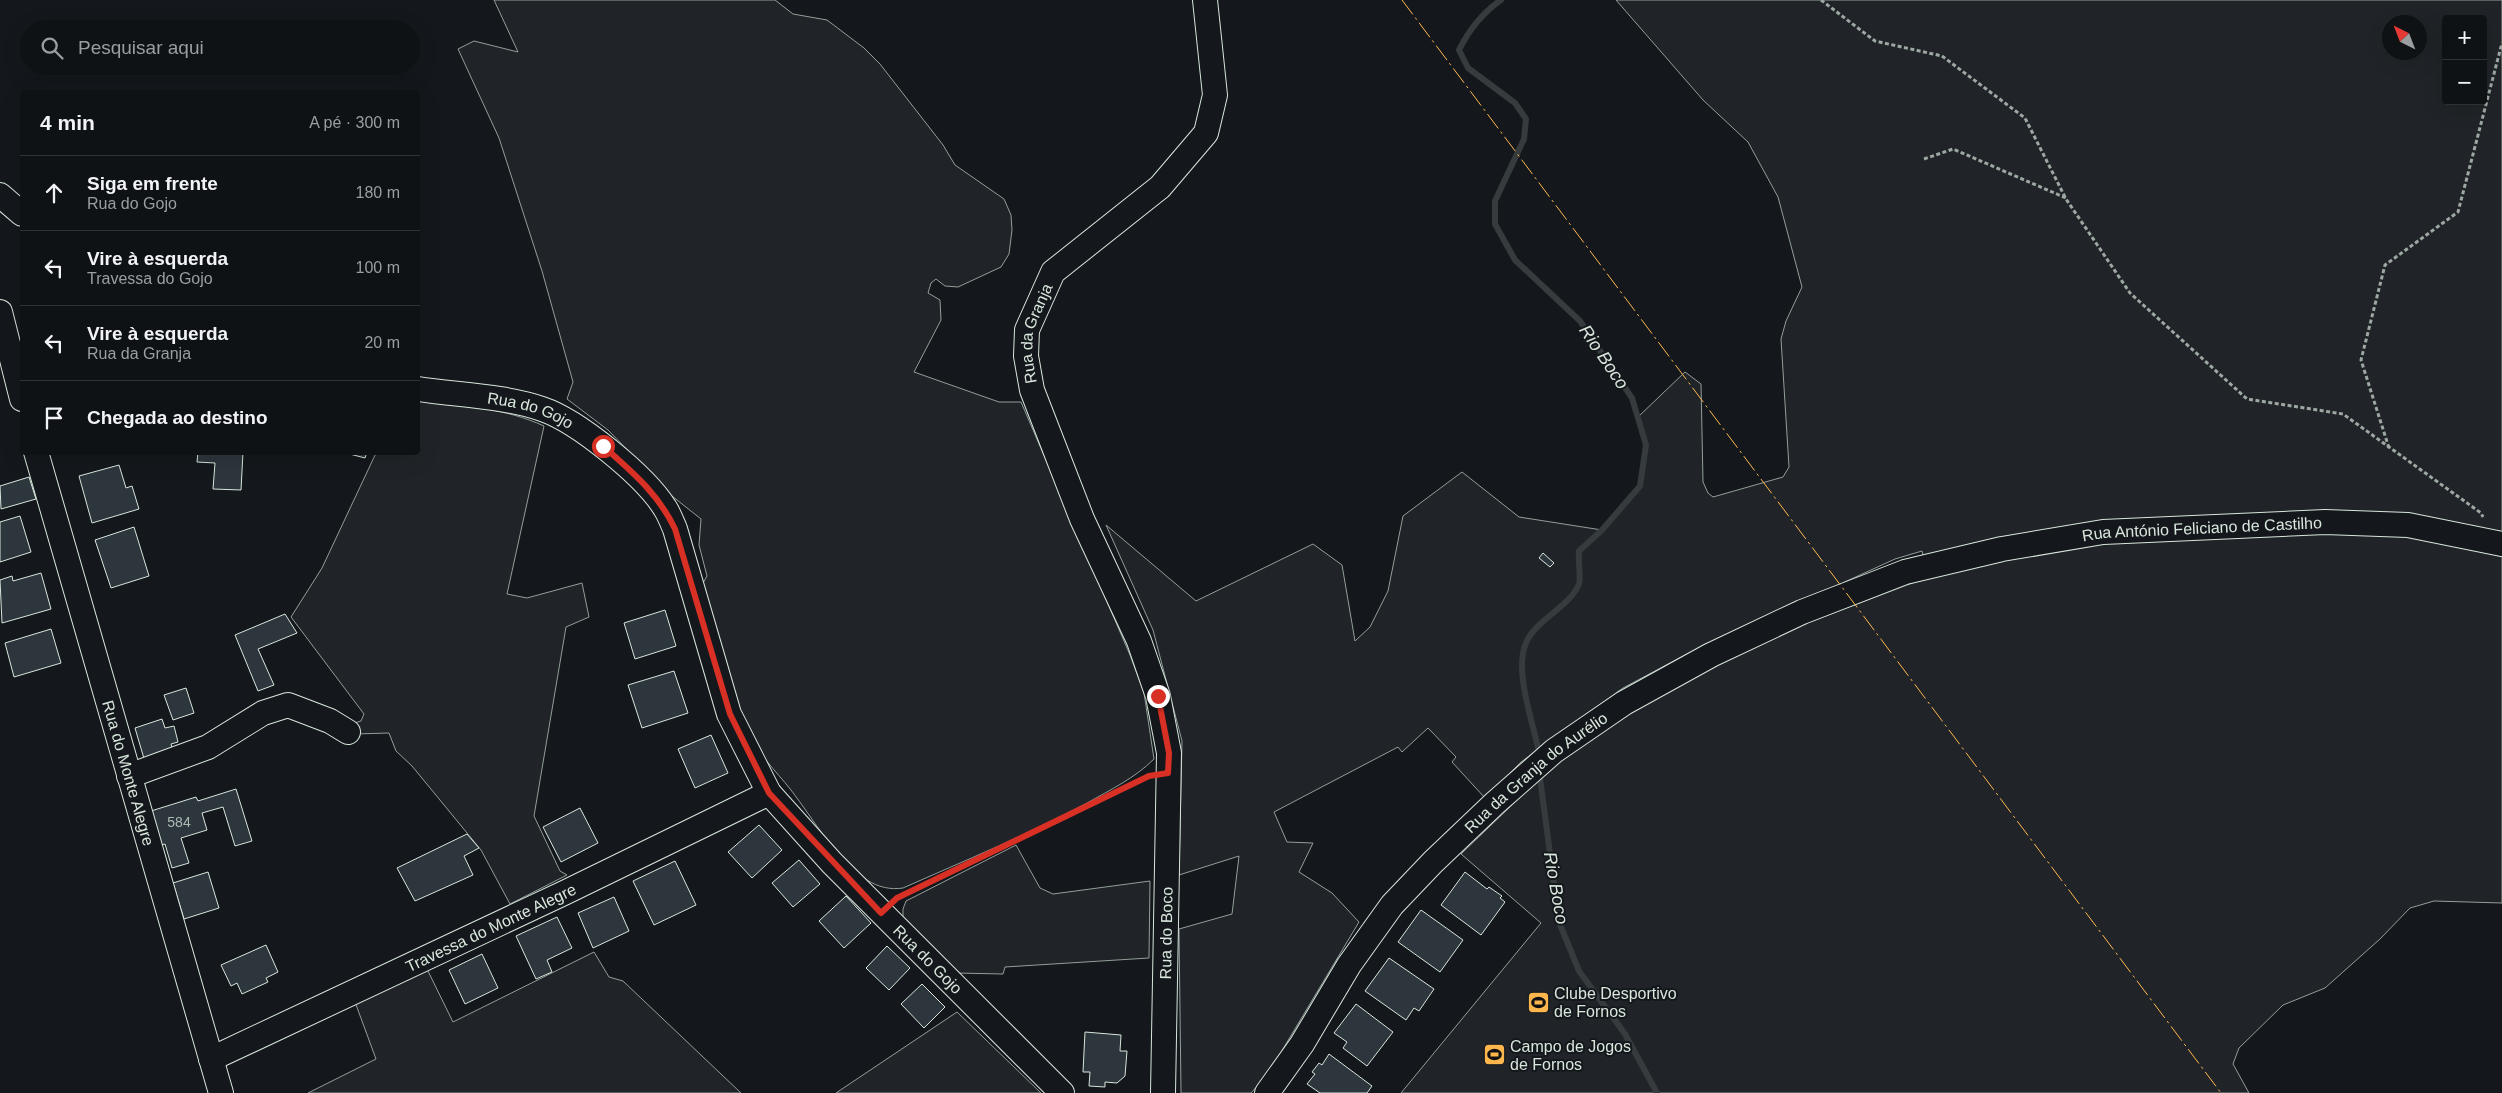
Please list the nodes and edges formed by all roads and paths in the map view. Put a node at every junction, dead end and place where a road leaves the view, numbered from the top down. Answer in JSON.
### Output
{"nodes":[{"id":1,"x":1205,"y":0,"type":"edge"},
{"id":2,"x":1821,"y":0,"type":"edge"},
{"id":3,"x":2502,"y":43,"type":"edge"},
{"id":4,"x":1924,"y":159,"type":"dead end"},
{"id":5,"x":0,"y":195,"type":"edge"},
{"id":6,"x":2066,"y":198,"type":"junction"},
{"id":7,"x":0,"y":204,"type":"edge"},
{"id":8,"x":20,"y":212,"type":"edge"},
{"id":9,"x":0,"y":312,"type":"edge"},
{"id":10,"x":420,"y":389,"type":"edge"},
{"id":11,"x":20,"y":391,"type":"edge"},
{"id":12,"x":2389,"y":449,"type":"junction"},
{"id":13,"x":37,"y":455,"type":"edge"},
{"id":14,"x":2500,"y":543,"type":"edge"},
{"id":15,"x":1905,"y":572,"type":"joint"},
{"id":16,"x":348,"y":732,"type":"dead end"},
{"id":17,"x":1168,"y":773,"type":"junction"},
{"id":18,"x":129,"y":776,"type":"junction"},
{"id":19,"x":769,"y":793,"type":"junction"},
{"id":20,"x":881,"y":913,"type":"junction"},
{"id":21,"x":211,"y":1059,"type":"junction"},
{"id":22,"x":221,"y":1093,"type":"edge"},
{"id":23,"x":1062,"y":1093,"type":"edge"},
{"id":24,"x":1163,"y":1093,"type":"edge"},
{"id":25,"x":1268,"y":1093,"type":"edge"}],
"edges":[{"from":1,"to":17,"type":"street","name":"Rua da Granja"},
{"from":2,"to":6,"type":"path"},
{"from":3,"to":12,"type":"path"},
{"from":4,"to":6,"type":"path"},
{"from":5,"to":7,"type":"street"},
{"from":5,"to":8,"type":"street"},
{"from":6,"to":12,"type":"path"},
{"from":9,"to":11,"type":"street"},
{"from":10,"to":19,"type":"street","name":"Rua do Gojo"},
{"from":12,"to":14,"type":"path"},
{"from":13,"to":18,"type":"street","name":"Rua do Monte Alegre"},
{"from":14,"to":15,"type":"street","name":"Rua António Feliciano de Castilho"},
{"from":15,"to":25,"type":"street","name":"Rua da Granja do Aurélio"},
{"from":16,"to":18,"type":"street"},
{"from":17,"to":20,"type":"path"},
{"from":17,"to":24,"type":"street","name":"Rua do Boco"},
{"from":18,"to":21,"type":"street","name":"Rua do Monte Alegre"},
{"from":19,"to":20,"type":"street","name":"Rua do Gojo"},
{"from":19,"to":21,"type":"street","name":"Travessa do Monte Alegre"},
{"from":20,"to":23,"type":"street","name":"Rua do Gojo"},
{"from":21,"to":22,"type":"street","name":"Rua do Monte Alegre"}]}
